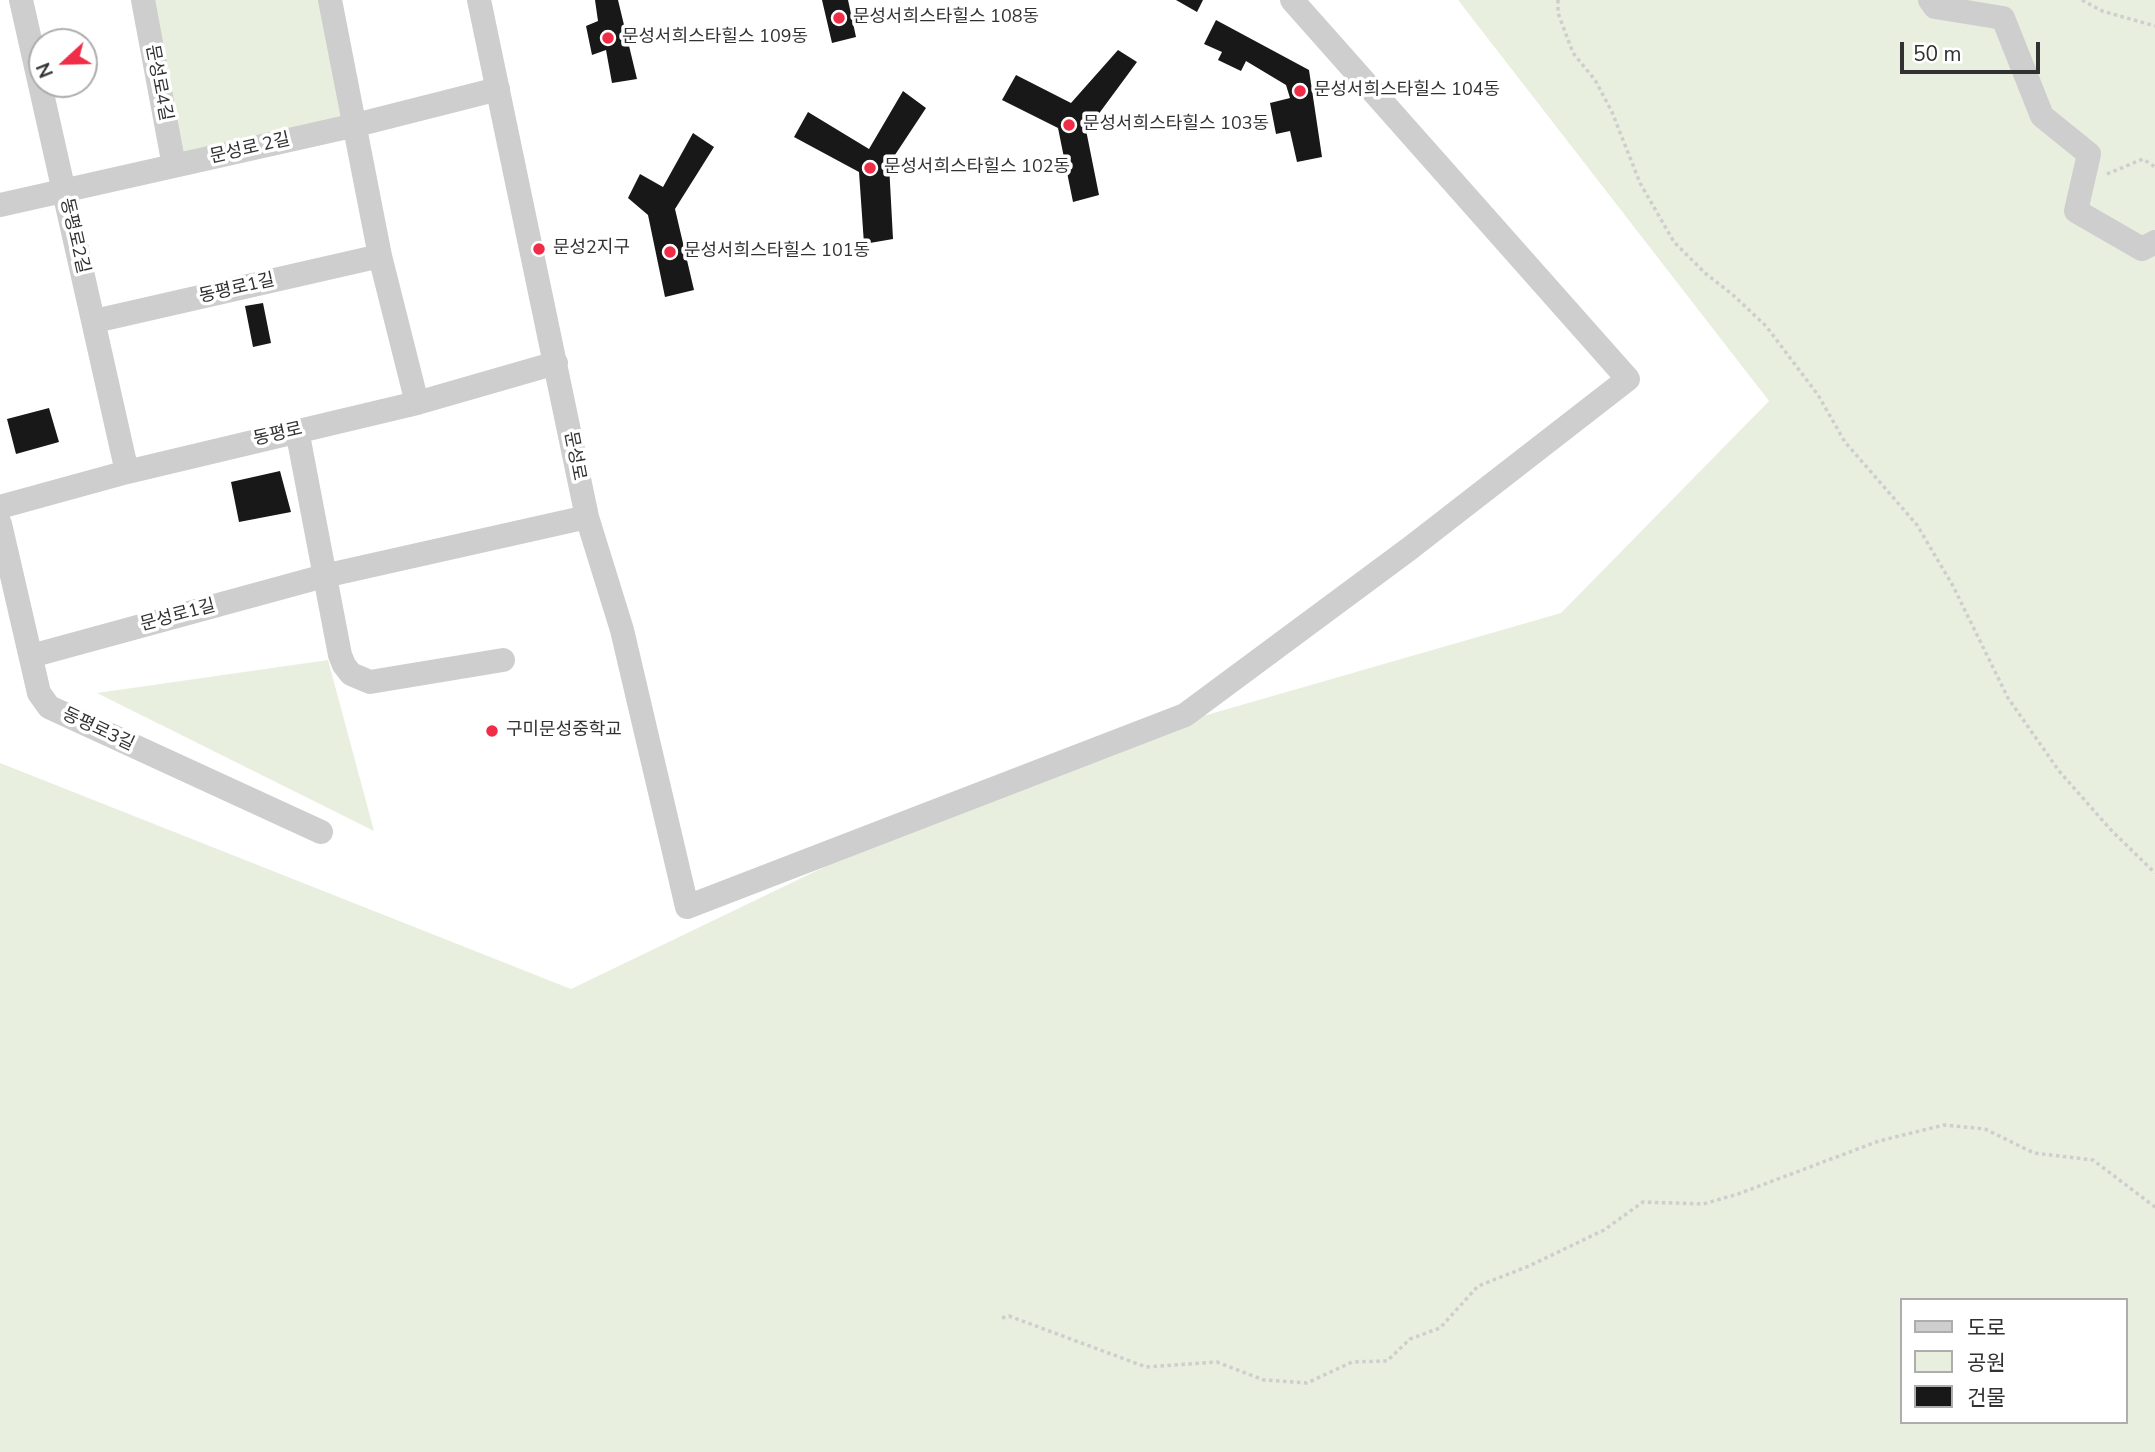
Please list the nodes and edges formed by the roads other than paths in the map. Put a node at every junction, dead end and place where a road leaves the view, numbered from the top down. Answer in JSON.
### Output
{"nodes":[{"id":1,"x":21,"y":0,"type":"edge"},
{"id":2,"x":143,"y":0,"type":"edge"},
{"id":3,"x":330,"y":0,"type":"edge"},
{"id":4,"x":479,"y":0,"type":"edge"},
{"id":5,"x":1292,"y":0,"type":"edge"},
{"id":6,"x":1930,"y":0,"type":"edge"},
{"id":7,"x":498,"y":89,"type":"junction"},
{"id":8,"x":356,"y":125,"type":"junction"},
{"id":9,"x":174,"y":166,"type":"junction"},
{"id":10,"x":64,"y":191,"type":"junction"},
{"id":11,"x":0,"y":205,"type":"edge"},
{"id":12,"x":2155,"y":242,"type":"edge"},
{"id":13,"x":380,"y":256,"type":"junction"},
{"id":14,"x":95,"y":321,"type":"junction"},
{"id":15,"x":556,"y":363,"type":"junction"},
{"id":16,"x":417,"y":402,"type":"junction"},
{"id":17,"x":297,"y":430,"type":"junction"},
{"id":18,"x":127,"y":471,"type":"junction"},
{"id":19,"x":0,"y":507,"type":"edge"},
{"id":20,"x":587,"y":517,"type":"junction"},
{"id":21,"x":0,"y":524,"type":"edge"},
{"id":22,"x":324,"y":576,"type":"junction"},
{"id":23,"x":31,"y":656,"type":"junction"},
{"id":24,"x":503,"y":660,"type":"dead end"},
{"id":25,"x":321,"y":832,"type":"dead end"}],
"edges":[{"from":1,"to":10,"type":"street","name":"동평로2길"},
{"from":2,"to":9,"type":"street","name":"문성로4길"},
{"from":3,"to":8,"type":"street"},
{"from":4,"to":7,"type":"street","name":"문성로"},
{"from":5,"to":20,"type":"street","name":"문성로"},
{"from":6,"to":12,"type":"street"},
{"from":7,"to":8,"type":"street","name":"문성로 2길"},
{"from":7,"to":15,"type":"street","name":"문성로"},
{"from":8,"to":9,"type":"street","name":"문성로 2길"},
{"from":8,"to":13,"type":"street"},
{"from":9,"to":10,"type":"street","name":"문성로 2길"},
{"from":10,"to":11,"type":"street","name":"문성로 2길"},
{"from":10,"to":14,"type":"street","name":"동평로2길"},
{"from":13,"to":14,"type":"street","name":"동평로1길"},
{"from":13,"to":16,"type":"street"},
{"from":14,"to":18,"type":"street","name":"동평로2길"},
{"from":15,"to":16,"type":"street","name":"동평로"},
{"from":15,"to":20,"type":"street","name":"문성로"},
{"from":16,"to":17,"type":"street","name":"동평로"},
{"from":17,"to":18,"type":"street","name":"동평로"},
{"from":17,"to":22,"type":"street"},
{"from":18,"to":19,"type":"street","name":"동평로"},
{"from":20,"to":22,"type":"street","name":"문성로1길"},
{"from":21,"to":23,"type":"street","name":"동평로3길"},
{"from":22,"to":23,"type":"street","name":"문성로1길"},
{"from":22,"to":24,"type":"street"},
{"from":23,"to":25,"type":"street","name":"동평로3길"}]}
